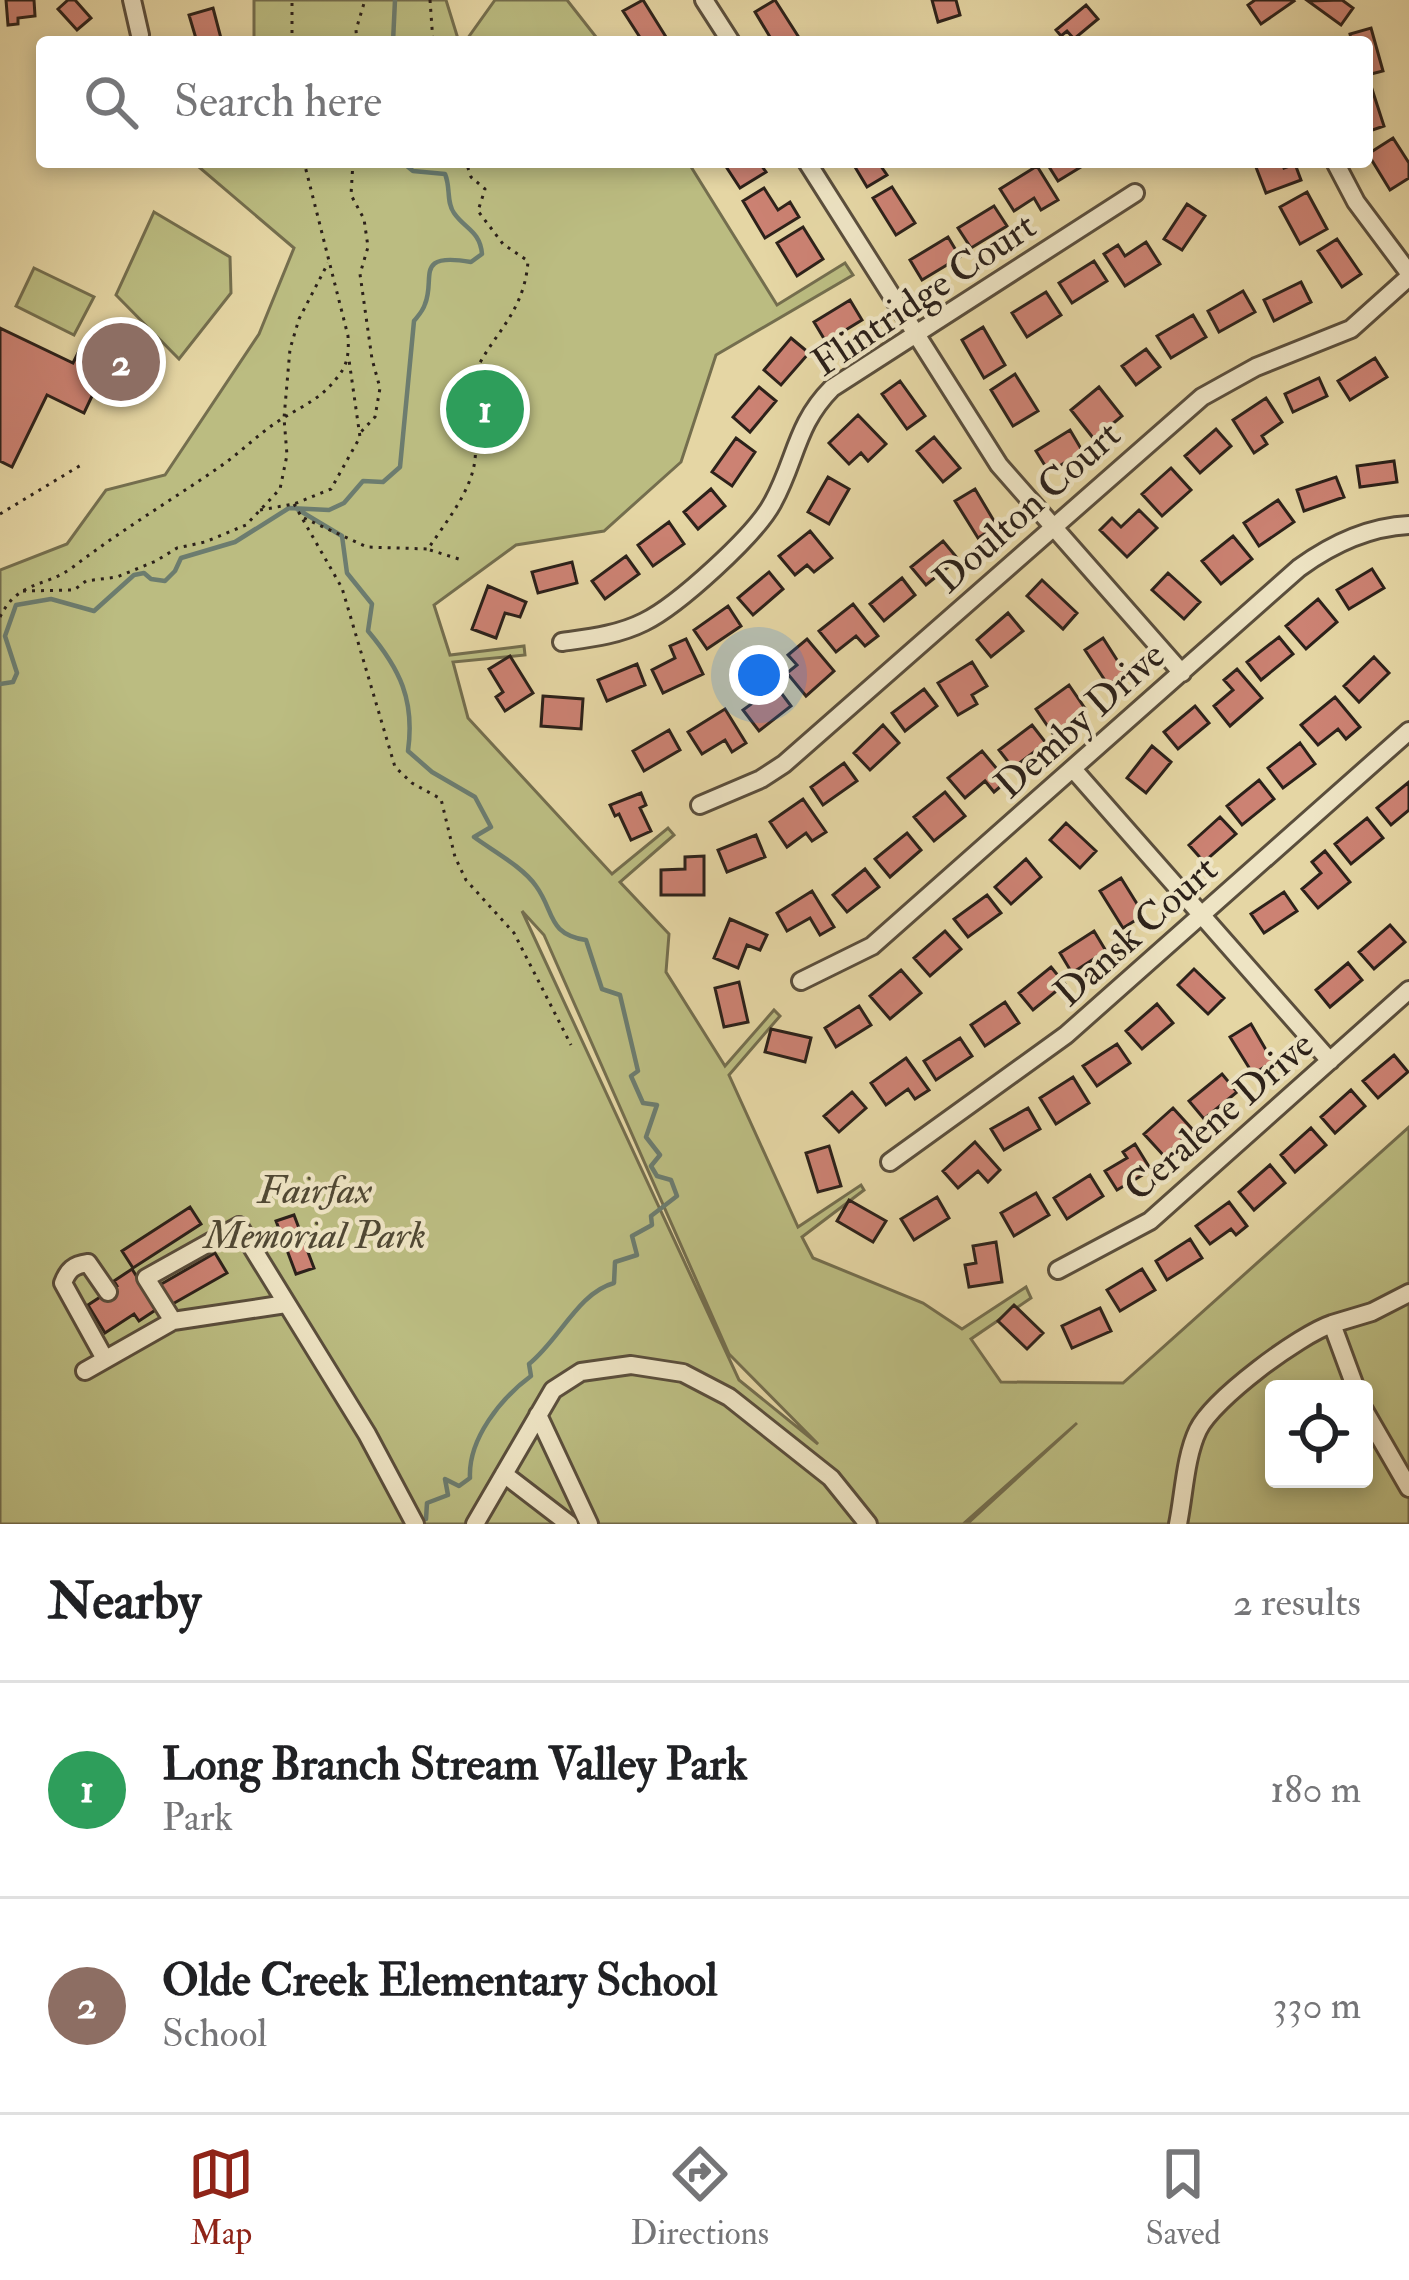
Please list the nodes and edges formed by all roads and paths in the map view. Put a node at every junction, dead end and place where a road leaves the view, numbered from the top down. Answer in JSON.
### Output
{"nodes":[{"id":1,"x":133,"y":0,"type":"edge"},
{"id":2,"x":292,"y":0,"type":"edge"},
{"id":3,"x":365,"y":0,"type":"edge"},
{"id":4,"x":430,"y":0,"type":"edge"},
{"id":5,"x":704,"y":0,"type":"edge"},
{"id":6,"x":140,"y":35,"type":"dead end"},
{"id":7,"x":292,"y":36,"type":"edge"},
{"id":8,"x":356,"y":36,"type":"edge"},
{"id":9,"x":433,"y":36,"type":"edge"},
{"id":10,"x":727,"y":36,"type":"edge"},
{"id":11,"x":306,"y":168,"type":"edge"},
{"id":12,"x":353,"y":168,"type":"edge"},
{"id":13,"x":468,"y":168,"type":"edge"},
{"id":14,"x":811,"y":168,"type":"edge"},
{"id":15,"x":1338,"y":168,"type":"edge"},
{"id":16,"x":1135,"y":193,"type":"dead end"},
{"id":17,"x":329,"y":261,"type":"junction"},
{"id":18,"x":1409,"y":275,"type":"edge"},
{"id":19,"x":915,"y":333,"type":"junction"},
{"id":20,"x":349,"y":359,"type":"junction"},
{"id":21,"x":284,"y":418,"type":"junction"},
{"id":22,"x":359,"y":434,"type":"junction"},
{"id":23,"x":82,"y":465,"type":"dead end"},
{"id":24,"x":294,"y":505,"type":"junction"},
{"id":25,"x":258,"y":511,"type":"junction"},
{"id":26,"x":0,"y":514,"type":"edge"},
{"id":27,"x":302,"y":518,"type":"junction"},
{"id":28,"x":1409,"y":525,"type":"edge"},
{"id":29,"x":1052,"y":527,"type":"junction"},
{"id":30,"x":428,"y":549,"type":"junction"},
{"id":31,"x":462,"y":560,"type":"dead end"},
{"id":32,"x":21,"y":590,"type":"junction"},
{"id":33,"x":0,"y":617,"type":"edge"},
{"id":34,"x":562,"y":642,"type":"dead end"},
{"id":35,"x":1182,"y":673,"type":"junction"},
{"id":36,"x":1409,"y":731,"type":"edge"},
{"id":37,"x":1073,"y":769,"type":"junction"},
{"id":38,"x":700,"y":805,"type":"dead end"},
{"id":39,"x":1202,"y":914,"type":"junction"},
{"id":40,"x":801,"y":981,"type":"dead end"},
{"id":41,"x":1409,"y":990,"type":"edge"},
{"id":42,"x":572,"y":1045,"type":"dead end"},
{"id":43,"x":1330,"y":1061,"type":"junction"},
{"id":44,"x":890,"y":1162,"type":"dead end"},
{"id":45,"x":1058,"y":1270,"type":"dead end"},
{"id":46,"x":108,"y":1292,"type":"dead end"},
{"id":47,"x":1409,"y":1293,"type":"edge"},
{"id":48,"x":286,"y":1304,"type":"junction"},
{"id":49,"x":173,"y":1321,"type":"junction"},
{"id":50,"x":1332,"y":1324,"type":"junction"},
{"id":51,"x":106,"y":1359,"type":"junction"},
{"id":52,"x":85,"y":1371,"type":"dead end"},
{"id":53,"x":1353,"y":1380,"type":"edge"},
{"id":54,"x":538,"y":1415,"type":"junction"},
{"id":55,"x":1373,"y":1426,"type":"edge"},
{"id":56,"x":504,"y":1474,"type":"junction"},
{"id":57,"x":1409,"y":1488,"type":"edge"},
{"id":58,"x":415,"y":1524,"type":"edge"},
{"id":59,"x":475,"y":1524,"type":"edge"},
{"id":60,"x":569,"y":1524,"type":"edge"},
{"id":61,"x":589,"y":1524,"type":"edge"},
{"id":62,"x":868,"y":1524,"type":"edge"},
{"id":63,"x":1178,"y":1524,"type":"edge"}],
"edges":[{"from":1,"to":6,"type":"street"},
{"from":2,"to":7,"type":"path"},
{"from":3,"to":8,"type":"path"},
{"from":4,"to":9,"type":"path"},
{"from":5,"to":10,"type":"street"},
{"from":11,"to":17,"type":"path"},
{"from":12,"to":22,"type":"path"},
{"from":13,"to":30,"type":"path"},
{"from":14,"to":19,"type":"street"},
{"from":15,"to":18,"type":"street"},
{"from":16,"to":19,"type":"street","name":"Flintridge Court"},
{"from":17,"to":20,"type":"path"},
{"from":17,"to":21,"type":"path"},
{"from":18,"to":29,"type":"street","name":"Doulton Court"},
{"from":19,"to":29,"type":"street"},
{"from":19,"to":34,"type":"street","name":"Flintridge Court"},
{"from":20,"to":21,"type":"path"},
{"from":20,"to":22,"type":"path"},
{"from":21,"to":25,"type":"path"},
{"from":21,"to":32,"type":"path"},
{"from":22,"to":24,"type":"path"},
{"from":23,"to":26,"type":"path"},
{"from":24,"to":25,"type":"path"},
{"from":24,"to":27,"type":"path"},
{"from":25,"to":32,"type":"path"},
{"from":27,"to":30,"type":"path"},
{"from":27,"to":42,"type":"path"},
{"from":28,"to":35,"type":"street","name":"Demby Drive"},
{"from":29,"to":35,"type":"street"},
{"from":29,"to":38,"type":"street","name":"Doulton Court"},
{"from":30,"to":31,"type":"path"},
{"from":32,"to":33,"type":"path"},
{"from":35,"to":37,"type":"street","name":"Demby Drive"},
{"from":36,"to":39,"type":"street","name":"Dansk Court"},
{"from":37,"to":39,"type":"street"},
{"from":37,"to":40,"type":"street","name":"Demby Drive"},
{"from":39,"to":43,"type":"street"},
{"from":39,"to":44,"type":"street","name":"Dansk Court"},
{"from":41,"to":43,"type":"street","name":"Ceralene Drive"},
{"from":43,"to":45,"type":"street","name":"Ceralene Drive"},
{"from":46,"to":51,"type":"street"},
{"from":47,"to":50,"type":"street"},
{"from":48,"to":49,"type":"street"},
{"from":48,"to":49,"type":"street"},
{"from":48,"to":58,"type":"street"},
{"from":49,"to":51,"type":"street"},
{"from":50,"to":53,"type":"street"},
{"from":50,"to":63,"type":"street"},
{"from":51,"to":52,"type":"street"},
{"from":54,"to":56,"type":"street"},
{"from":54,"to":61,"type":"street"},
{"from":54,"to":62,"type":"street"},
{"from":55,"to":57,"type":"street"},
{"from":56,"to":59,"type":"street"},
{"from":56,"to":60,"type":"street"}]}
